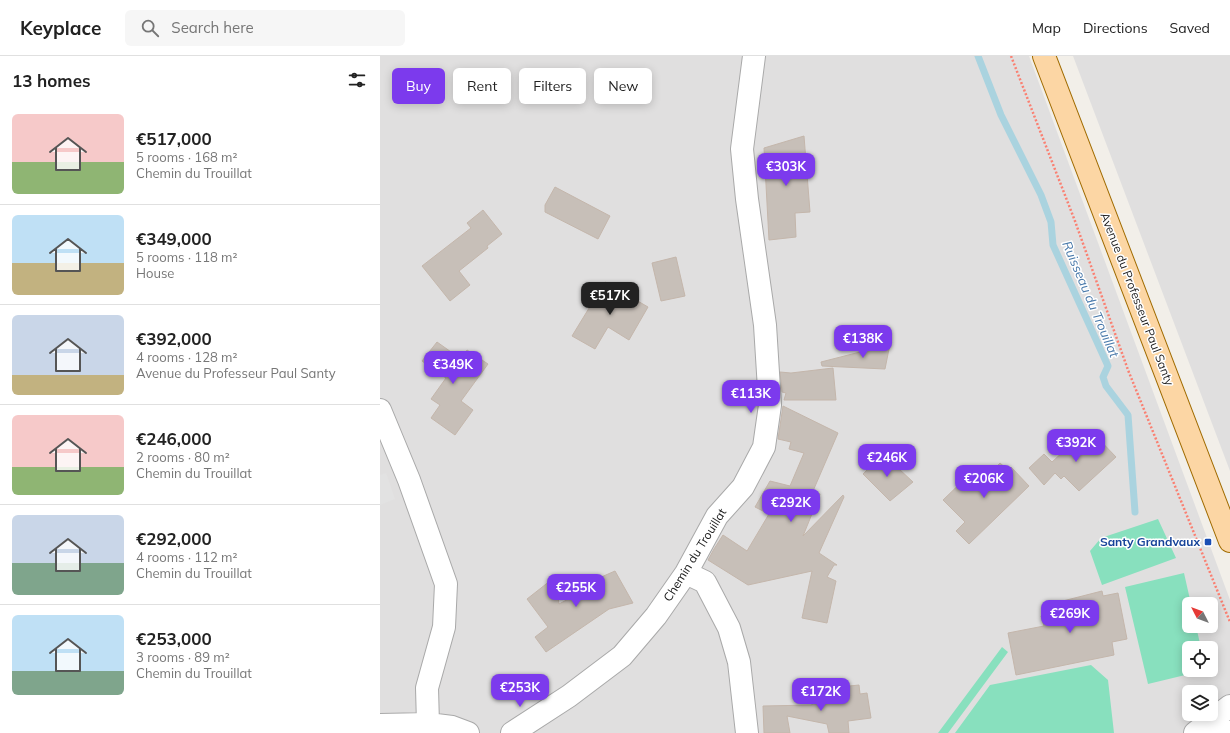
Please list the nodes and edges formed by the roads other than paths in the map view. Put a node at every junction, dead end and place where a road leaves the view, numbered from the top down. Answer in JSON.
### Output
{"nodes":[{"id":1,"x":754,"y":56,"type":"edge"},
{"id":2,"x":1044,"y":56,"type":"edge"},
{"id":3,"x":380,"y":410,"type":"edge"},
{"id":4,"x":1230,"y":541,"type":"edge"},
{"id":5,"x":686,"y":573,"type":"junction"},
{"id":6,"x":1230,"y":706,"type":"edge"},
{"id":7,"x":428,"y":724,"type":"junction"},
{"id":8,"x":380,"y":725,"type":"edge"},
{"id":9,"x":1230,"y":732,"type":"edge"},
{"id":10,"x":468,"y":733,"type":"edge"},
{"id":11,"x":512,"y":733,"type":"edge"},
{"id":12,"x":747,"y":733,"type":"edge"},
{"id":13,"x":1195,"y":733,"type":"edge"},
{"id":14,"x":1214,"y":733,"type":"edge"}],
"edges":[{"from":1,"to":5,"type":"street","name":"Chemin du Trouillat"},
{"from":2,"to":4,"type":"main road","name":"Avenue du Professeur Paul Santy"},
{"from":3,"to":7,"type":"street"},
{"from":5,"to":11,"type":"street","name":"Chemin du Trouillat"},
{"from":5,"to":12,"type":"street"},
{"from":6,"to":13,"type":"street"},
{"from":7,"to":8,"type":"street"},
{"from":7,"to":10,"type":"street"},
{"from":9,"to":14,"type":"street"}]}
